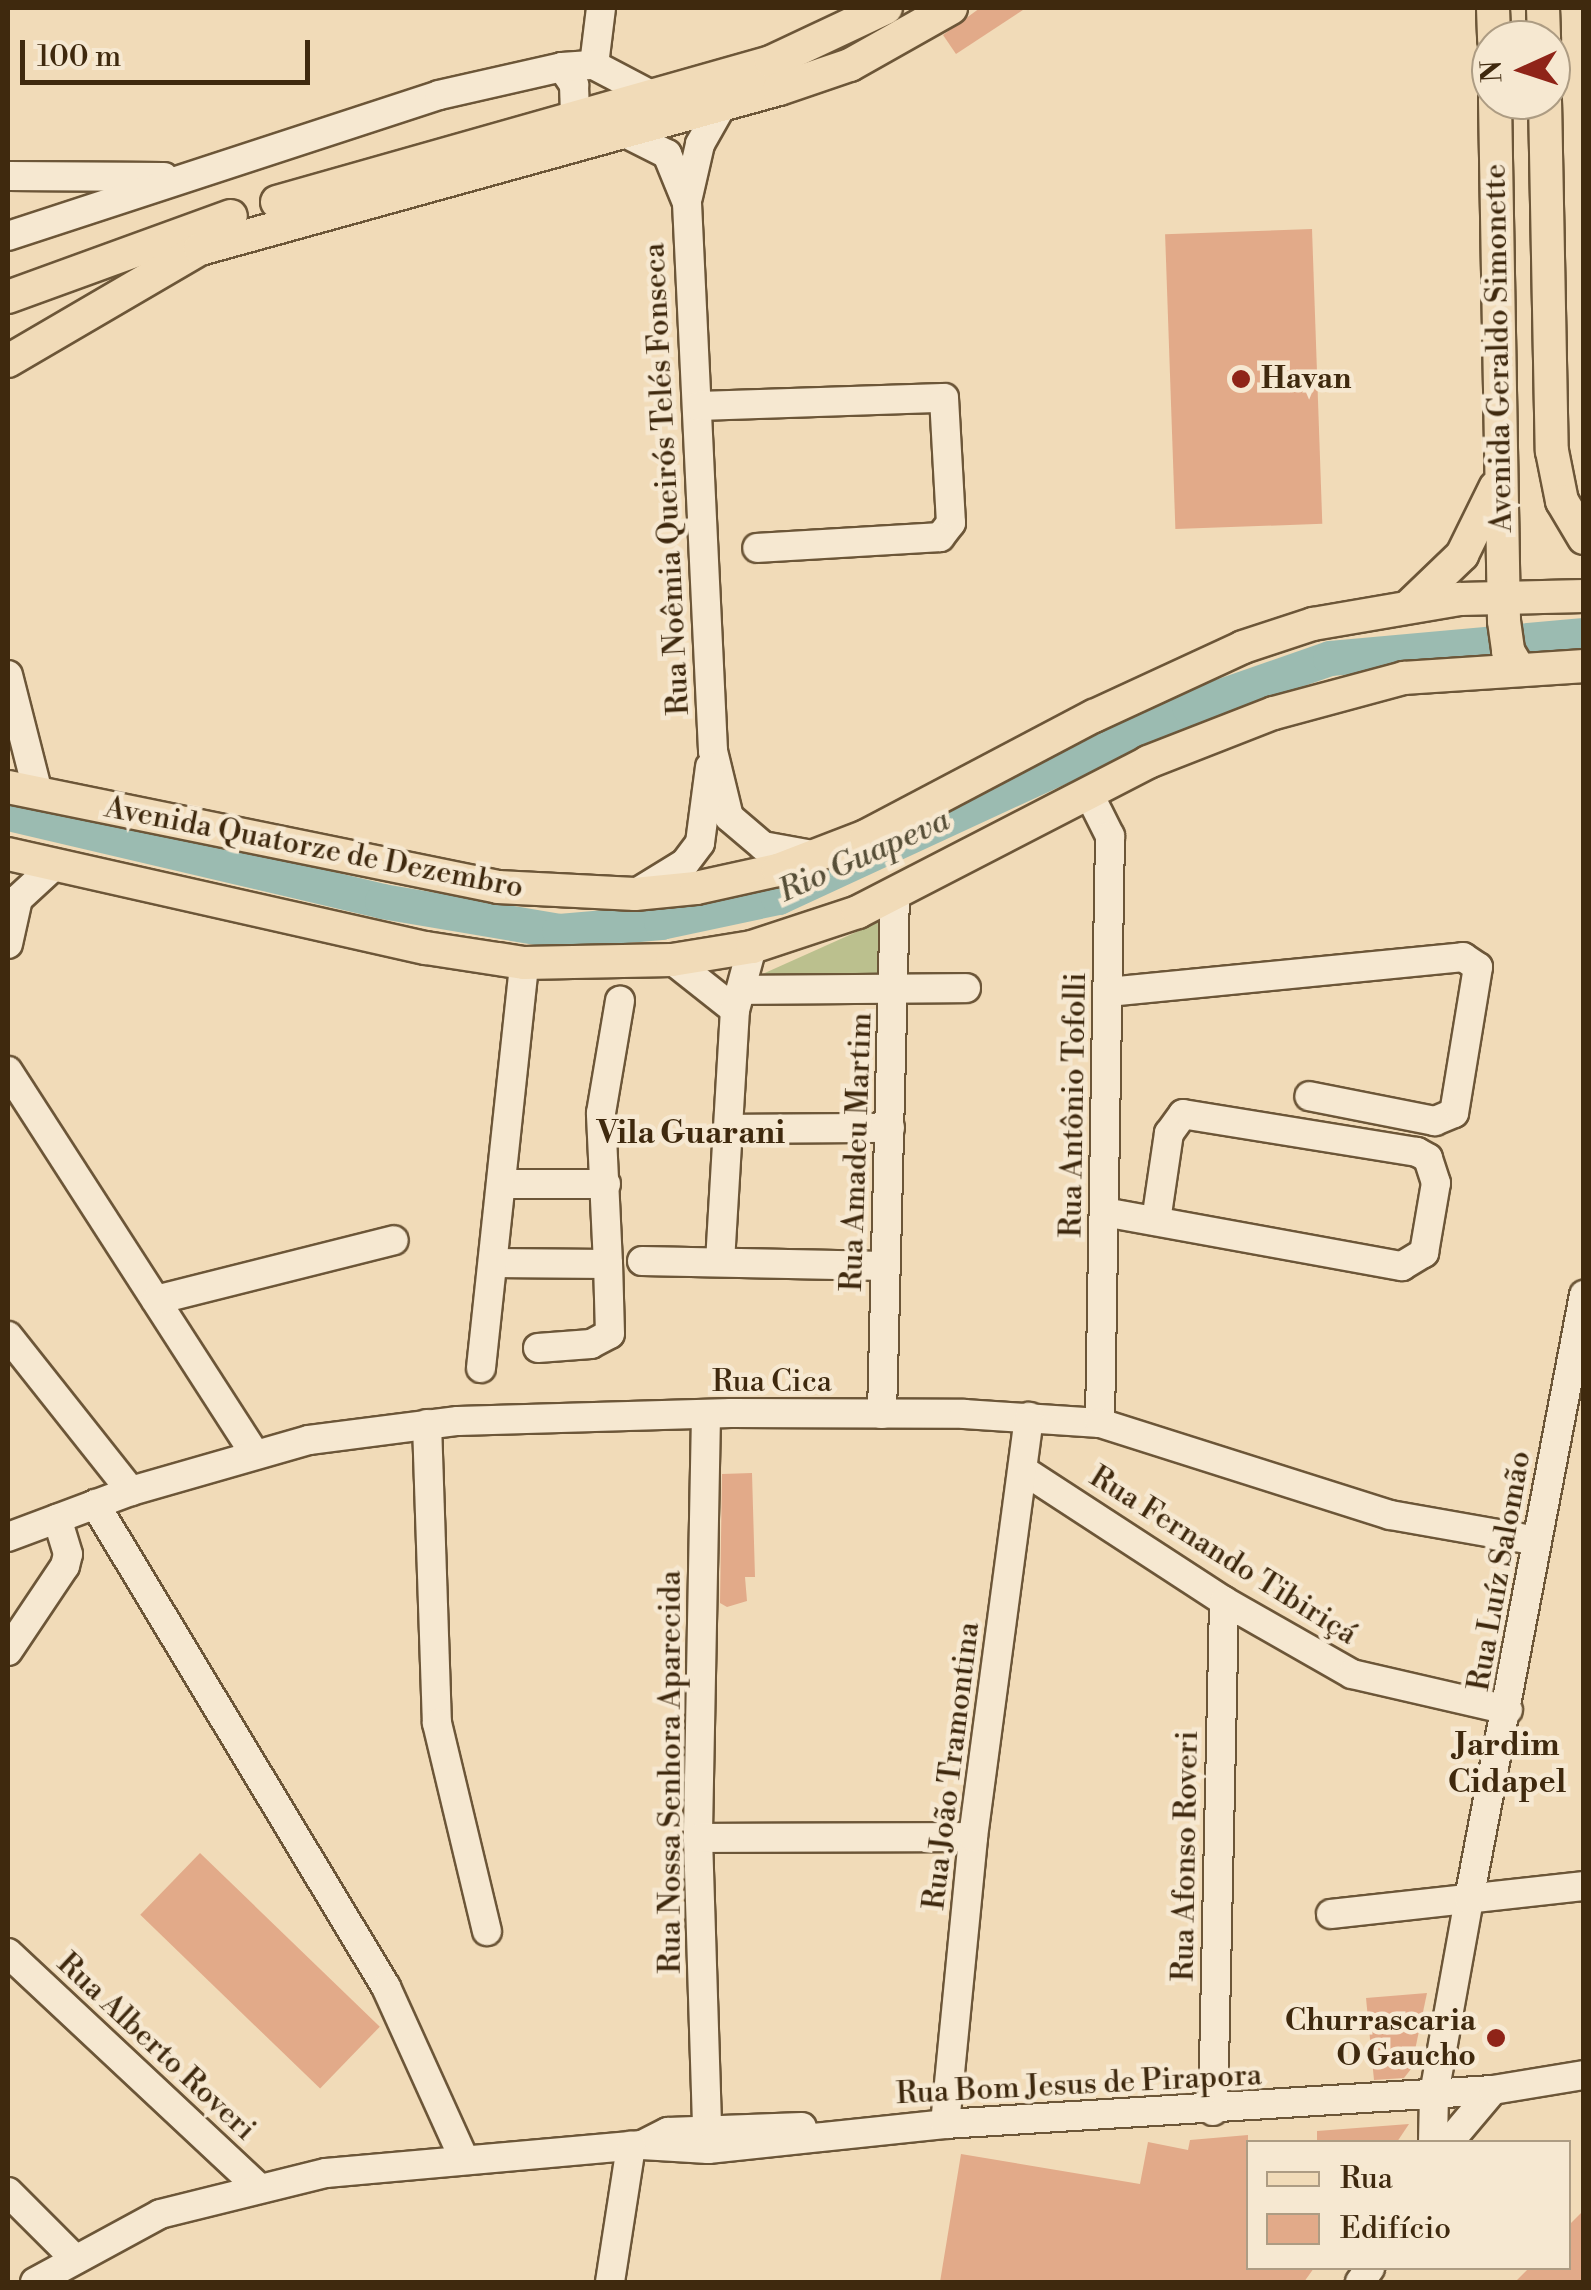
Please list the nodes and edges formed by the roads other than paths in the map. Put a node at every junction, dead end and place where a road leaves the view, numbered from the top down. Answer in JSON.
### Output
{"nodes":[{"id":1,"x":601,"y":8,"type":"edge"},
{"id":2,"x":886,"y":8,"type":"edge"},
{"id":3,"x":951,"y":8,"type":"edge"},
{"id":4,"x":594,"y":65,"type":"junction"},
{"id":5,"x":562,"y":67,"type":"junction"},
{"id":6,"x":653,"y":96,"type":"junction"},
{"id":7,"x":721,"y":107,"type":"junction"},
{"id":8,"x":574,"y":118,"type":"junction"},
{"id":9,"x":1495,"y":120,"type":"edge"},
{"id":10,"x":1545,"y":120,"type":"edge"},
{"id":11,"x":627,"y":134,"type":"junction"},
{"id":12,"x":81,"y":174,"type":"junction"},
{"id":13,"x":8,"y":176,"type":"edge"},
{"id":14,"x":176,"y":177,"type":"junction"},
{"id":15,"x":687,"y":203,"type":"junction"},
{"id":16,"x":82,"y":212,"type":"junction"},
{"id":17,"x":8,"y":236,"type":"edge"},
{"id":18,"x":52,"y":280,"type":"junction"},
{"id":19,"x":8,"y":297,"type":"edge"},
{"id":20,"x":71,"y":321,"type":"junction"},
{"id":21,"x":8,"y":361,"type":"edge"},
{"id":22,"x":1550,"y":401,"type":"junction"},
{"id":23,"x":698,"y":406,"type":"junction"},
{"id":24,"x":1501,"y":414,"type":"junction"},
{"id":25,"x":1502,"y":470,"type":"junction"},
{"id":26,"x":1584,"y":538,"type":"edge"},
{"id":27,"x":757,"y":548,"type":"dead end"},
{"id":28,"x":1584,"y":596,"type":"edge"},
{"id":29,"x":1409,"y":606,"type":"junction"},
{"id":30,"x":1509,"y":634,"type":"junction"},
{"id":31,"x":1584,"y":666,"type":"edge"},
{"id":32,"x":8,"y":675,"type":"edge"},
{"id":33,"x":713,"y":751,"type":"junction"},
{"id":34,"x":23,"y":790,"type":"edge"},
{"id":35,"x":1089,"y":794,"type":"junction"},
{"id":36,"x":8,"y":854,"type":"edge"},
{"id":37,"x":818,"y":856,"type":"junction"},
{"id":38,"x":56,"y":864,"type":"junction"},
{"id":39,"x":13,"y":887,"type":"edge"},
{"id":40,"x":895,"y":892,"type":"junction"},
{"id":41,"x":635,"y":894,"type":"junction"},
{"id":42,"x":8,"y":944,"type":"edge"},
{"id":43,"x":752,"y":947,"type":"junction"},
{"id":44,"x":672,"y":960,"type":"junction"},
{"id":45,"x":524,"y":963,"type":"junction"},
{"id":46,"x":966,"y":988,"type":"dead end"},
{"id":47,"x":895,"y":990,"type":"junction"},
{"id":48,"x":1108,"y":992,"type":"junction"},
{"id":49,"x":740,"y":1000,"type":"junction"},
{"id":50,"x":620,"y":1001,"type":"dead end"},
{"id":51,"x":8,"y":1070,"type":"edge"},
{"id":52,"x":1308,"y":1096,"type":"dead end"},
{"id":53,"x":729,"y":1128,"type":"junction"},
{"id":54,"x":890,"y":1128,"type":"junction"},
{"id":55,"x":503,"y":1184,"type":"junction"},
{"id":56,"x":606,"y":1184,"type":"junction"},
{"id":57,"x":1104,"y":1212,"type":"junction"},
{"id":58,"x":1156,"y":1221,"type":"junction"},
{"id":59,"x":394,"y":1240,"type":"dead end"},
{"id":60,"x":642,"y":1261,"type":"dead end"},
{"id":61,"x":720,"y":1262,"type":"junction"},
{"id":62,"x":493,"y":1263,"type":"junction"},
{"id":63,"x":608,"y":1264,"type":"junction"},
{"id":64,"x":886,"y":1266,"type":"junction"},
{"id":65,"x":1584,"y":1295,"type":"edge"},
{"id":66,"x":156,"y":1300,"type":"junction"},
{"id":67,"x":8,"y":1336,"type":"edge"},
{"id":68,"x":538,"y":1348,"type":"dead end"},
{"id":69,"x":481,"y":1368,"type":"dead end"},
{"id":70,"x":706,"y":1414,"type":"junction"},
{"id":71,"x":882,"y":1414,"type":"junction"},
{"id":72,"x":1029,"y":1417,"type":"junction"},
{"id":73,"x":1100,"y":1423,"type":"junction"},
{"id":74,"x":427,"y":1424,"type":"junction"},
{"id":75,"x":255,"y":1454,"type":"junction"},
{"id":76,"x":1026,"y":1472,"type":"junction"},
{"id":77,"x":131,"y":1491,"type":"junction"},
{"id":78,"x":94,"y":1504,"type":"junction"},
{"id":79,"x":57,"y":1519,"type":"junction"},
{"id":80,"x":11,"y":1531,"type":"edge"},
{"id":81,"x":1537,"y":1540,"type":"junction"},
{"id":82,"x":1224,"y":1602,"type":"junction"},
{"id":83,"x":8,"y":1650,"type":"edge"},
{"id":84,"x":1508,"y":1710,"type":"junction"},
{"id":85,"x":973,"y":1837,"type":"junction"},
{"id":86,"x":698,"y":1838,"type":"junction"},
{"id":87,"x":1584,"y":1886,"type":"edge"},
{"id":88,"x":1469,"y":1899,"type":"junction"},
{"id":89,"x":1332,"y":1914,"type":"dead end"},
{"id":90,"x":487,"y":1930,"type":"dead end"},
{"id":91,"x":8,"y":1954,"type":"edge"},
{"id":92,"x":1584,"y":2075,"type":"edge"},
{"id":93,"x":1493,"y":2090,"type":"junction"},
{"id":94,"x":1434,"y":2094,"type":"junction"},
{"id":95,"x":1213,"y":2112,"type":"junction"},
{"id":96,"x":945,"y":2124,"type":"junction"},
{"id":97,"x":708,"y":2139,"type":"junction"},
{"id":98,"x":1433,"y":2140,"type":"edge"},
{"id":99,"x":1451,"y":2140,"type":"edge"},
{"id":100,"x":637,"y":2145,"type":"junction"},
{"id":101,"x":464,"y":2159,"type":"junction"},
{"id":102,"x":260,"y":2188,"type":"junction"},
{"id":103,"x":8,"y":2192,"type":"edge"},
{"id":104,"x":75,"y":2259,"type":"junction"},
{"id":105,"x":35,"y":2282,"type":"edge"},
{"id":106,"x":610,"y":2282,"type":"edge"}],
"edges":[{"from":1,"to":4,"type":"street"},
{"from":2,"to":6,"type":"main road"},
{"from":3,"to":7,"type":"main road"},
{"from":4,"to":5,"type":"street"},
{"from":4,"to":6,"type":"street"},
{"from":5,"to":8,"type":"street"},
{"from":5,"to":14,"type":"street"},
{"from":6,"to":8,"type":"main road"},
{"from":7,"to":11,"type":"main road"},
{"from":7,"to":15,"type":"street","name":"Rua Noêmia Queirós Telés Fonseca"},
{"from":8,"to":18,"type":"main road"},
{"from":9,"to":24,"type":"main road","name":"Avenida Geraldo Simonette"},
{"from":10,"to":22,"type":"main road","name":"Avenida Geraldo Simonette"},
{"from":11,"to":15,"type":"street","name":"Rua Noêmia Queirós Telés Fonseca"},
{"from":11,"to":20,"type":"main road"},
{"from":12,"to":13,"type":"street"},
{"from":12,"to":14,"type":"street"},
{"from":12,"to":16,"type":"street"},
{"from":14,"to":16,"type":"street"},
{"from":15,"to":23,"type":"street","name":"Rua Noêmia Queirós Telés Fonseca"},
{"from":16,"to":17,"type":"street"},
{"from":18,"to":19,"type":"main road"},
{"from":18,"to":20,"type":"main road"},
{"from":20,"to":21,"type":"main road"},
{"from":22,"to":24,"type":"main road"},
{"from":22,"to":26,"type":"main road","name":"Avenida Geraldo Simonette"},
{"from":23,"to":27,"type":"street"},
{"from":23,"to":33,"type":"street","name":"Rua Noêmia Queirós Telés Fonseca"},
{"from":24,"to":25,"type":"main road","name":"Avenida Geraldo Simonette"},
{"from":25,"to":29,"type":"main road"},
{"from":25,"to":30,"type":"main road","name":"Avenida Geraldo Simonette"},
{"from":28,"to":30,"type":"main road","name":"Avenida Quatorze de Dezembro"},
{"from":29,"to":30,"type":"main road","name":"Avenida Quatorze de Dezembro"},
{"from":29,"to":37,"type":"main road","name":"Avenida Quatorze de Dezembro"},
{"from":30,"to":31,"type":"main road","name":"Avenida Quatorze de Dezembro"},
{"from":30,"to":35,"type":"main road","name":"Avenida Quatorze de Dezembro"},
{"from":32,"to":34,"type":"street"},
{"from":33,"to":37,"type":"street","name":"Rua Noêmia Queirós Telés Fonseca"},
{"from":33,"to":41,"type":"street","name":"Rua Noêmia Queirós Telés Fonseca"},
{"from":34,"to":41,"type":"main road","name":"Avenida Quatorze de Dezembro"},
{"from":35,"to":40,"type":"main road","name":"Avenida Quatorze de Dezembro"},
{"from":35,"to":48,"type":"street","name":"Rua Antônio Tofolli"},
{"from":36,"to":38,"type":"main road","name":"Avenida Quatorze de Dezembro"},
{"from":37,"to":41,"type":"main road","name":"Avenida Quatorze de Dezembro"},
{"from":38,"to":39,"type":"street"},
{"from":38,"to":45,"type":"main road","name":"Avenida Quatorze de Dezembro"},
{"from":39,"to":42,"type":"street"},
{"from":40,"to":43,"type":"main road","name":"Avenida Quatorze de Dezembro"},
{"from":40,"to":47,"type":"street","name":"Rua Amadeu Martim"},
{"from":43,"to":44,"type":"main road","name":"Avenida Quatorze de Dezembro"},
{"from":43,"to":49,"type":"street"},
{"from":44,"to":45,"type":"main road","name":"Avenida Quatorze de Dezembro"},
{"from":44,"to":49,"type":"street"},
{"from":45,"to":55,"type":"street"},
{"from":46,"to":47,"type":"street"},
{"from":47,"to":49,"type":"street"},
{"from":47,"to":54,"type":"street","name":"Rua Amadeu Martim"},
{"from":48,"to":52,"type":"street"},
{"from":48,"to":57,"type":"street","name":"Rua Antônio Tofolli"},
{"from":49,"to":53,"type":"street"},
{"from":50,"to":56,"type":"street"},
{"from":51,"to":66,"type":"street"},
{"from":53,"to":54,"type":"street"},
{"from":53,"to":61,"type":"street"},
{"from":54,"to":64,"type":"street","name":"Rua Amadeu Martim"},
{"from":55,"to":56,"type":"street"},
{"from":55,"to":62,"type":"street"},
{"from":56,"to":63,"type":"street"},
{"from":57,"to":58,"type":"street"},
{"from":57,"to":73,"type":"street","name":"Rua Antônio Tofolli"},
{"from":58,"to":58,"type":"street"},
{"from":59,"to":66,"type":"street"},
{"from":60,"to":61,"type":"street"},
{"from":61,"to":64,"type":"street"},
{"from":62,"to":63,"type":"street"},
{"from":62,"to":69,"type":"street"},
{"from":63,"to":68,"type":"street"},
{"from":64,"to":71,"type":"street","name":"Rua Amadeu Martim"},
{"from":65,"to":81,"type":"street","name":"Rua Luíz Salomão"},
{"from":66,"to":75,"type":"street"},
{"from":67,"to":77,"type":"street"},
{"from":70,"to":71,"type":"street","name":"Rua Cica"},
{"from":70,"to":74,"type":"street","name":"Rua Cica"},
{"from":70,"to":86,"type":"street","name":"Rua Nossa Senhora Aparecida"},
{"from":71,"to":72,"type":"street","name":"Rua Cica"},
{"from":72,"to":73,"type":"street","name":"Rua Cica"},
{"from":72,"to":76,"type":"street","name":"Rua João Tramontina"},
{"from":73,"to":81,"type":"street","name":"Rua Cica"},
{"from":74,"to":75,"type":"street","name":"Rua Cica"},
{"from":74,"to":90,"type":"street"},
{"from":75,"to":77,"type":"street","name":"Rua Cica"},
{"from":76,"to":82,"type":"street","name":"Rua Fernando Tibiriçá"},
{"from":76,"to":85,"type":"street","name":"Rua João Tramontina"},
{"from":77,"to":78,"type":"street","name":"Rua Cica"},
{"from":78,"to":79,"type":"street","name":"Rua Cica"},
{"from":78,"to":101,"type":"street"},
{"from":79,"to":80,"type":"street","name":"Rua Cica"},
{"from":79,"to":83,"type":"street"},
{"from":81,"to":84,"type":"street","name":"Rua Luíz Salomão"},
{"from":82,"to":84,"type":"street","name":"Rua Fernando Tibiriçá"},
{"from":82,"to":95,"type":"street","name":"Rua Afonso Roveri"},
{"from":84,"to":88,"type":"street","name":"Rua Luíz Salomão"},
{"from":85,"to":86,"type":"street"},
{"from":85,"to":96,"type":"street","name":"Rua João Tramontina"},
{"from":86,"to":97,"type":"street","name":"Rua Nossa Senhora Aparecida"},
{"from":87,"to":88,"type":"street"},
{"from":88,"to":89,"type":"street"},
{"from":88,"to":94,"type":"street","name":"Rua Luíz Salomão"},
{"from":91,"to":102,"type":"street","name":"Rua Alberto Roveri"},
{"from":92,"to":93,"type":"street","name":"Rua Bom Jesus de Pirapora"},
{"from":93,"to":94,"type":"street","name":"Rua Bom Jesus de Pirapora"},
{"from":93,"to":99,"type":"street"},
{"from":94,"to":95,"type":"street","name":"Rua Bom Jesus de Pirapora"},
{"from":94,"to":98,"type":"street","name":"Rua Luíz Salomão"},
{"from":95,"to":96,"type":"street","name":"Rua Bom Jesus de Pirapora"},
{"from":96,"to":97,"type":"street","name":"Rua Bom Jesus de Pirapora"},
{"from":97,"to":100,"type":"street","name":"Rua Bom Jesus de Pirapora"},
{"from":100,"to":101,"type":"street","name":"Rua Bom Jesus de Pirapora"},
{"from":100,"to":106,"type":"street"},
{"from":101,"to":102,"type":"street","name":"Rua Bom Jesus de Pirapora"},
{"from":102,"to":104,"type":"street","name":"Rua Bom Jesus de Pirapora"},
{"from":103,"to":104,"type":"street"},
{"from":104,"to":105,"type":"street","name":"Rua Bom Jesus de Pirapora"}]}
